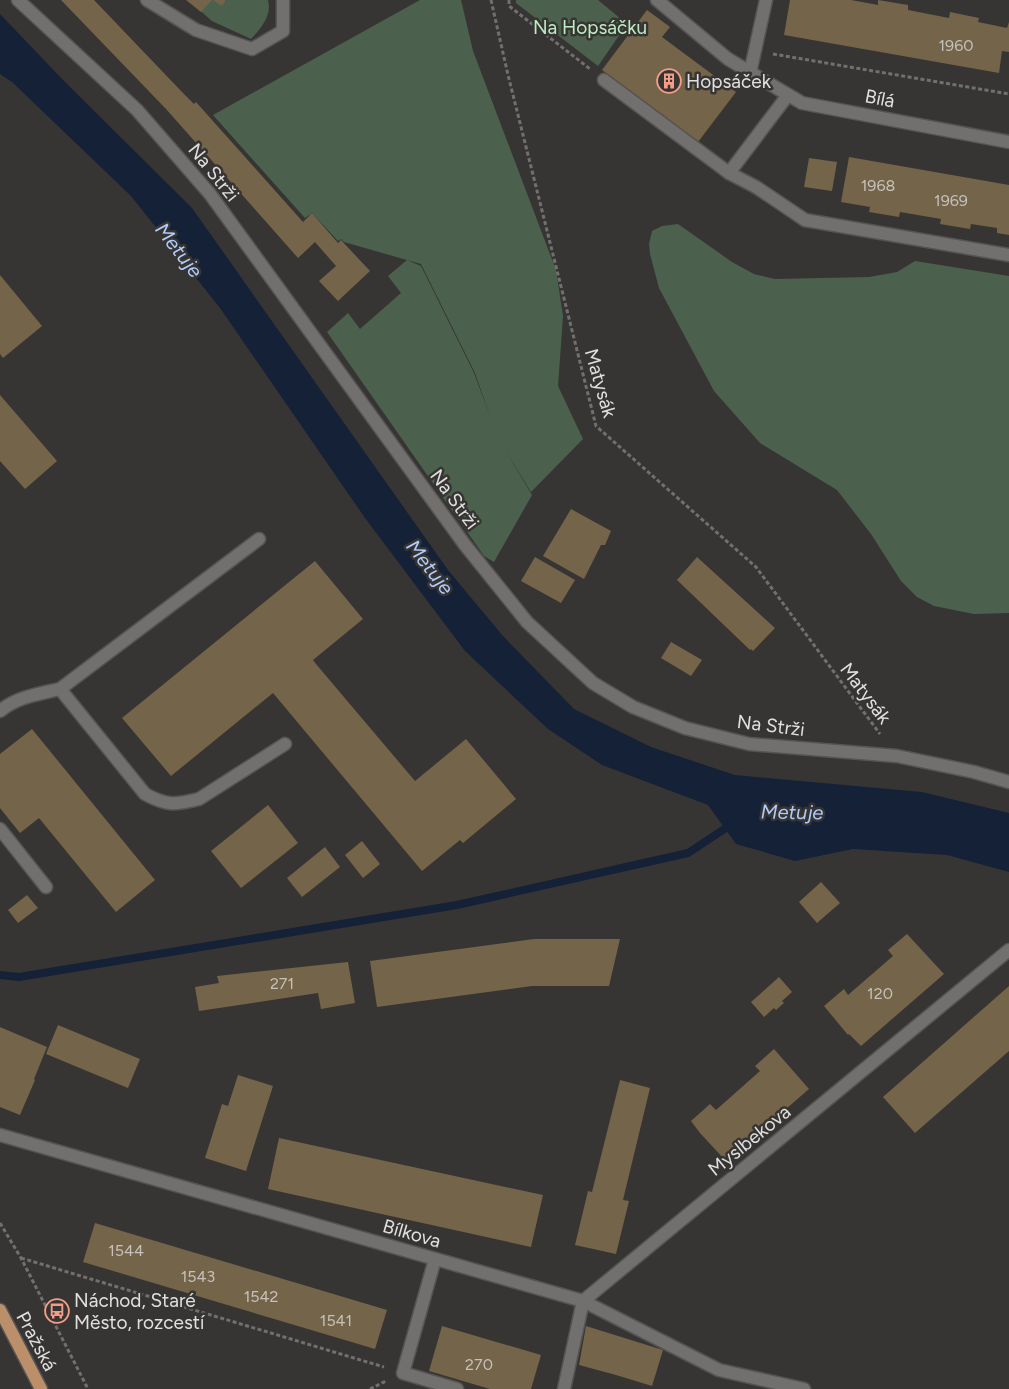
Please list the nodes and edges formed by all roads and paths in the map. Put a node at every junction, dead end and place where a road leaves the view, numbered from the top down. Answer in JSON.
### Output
{"nodes":[{"id":1,"x":18,"y":0,"type":"edge"},
{"id":2,"x":147,"y":0,"type":"edge"},
{"id":3,"x":283,"y":0,"type":"edge"},
{"id":4,"x":491,"y":0,"type":"edge"},
{"id":5,"x":509,"y":0,"type":"edge"},
{"id":6,"x":657,"y":0,"type":"edge"},
{"id":7,"x":766,"y":0,"type":"edge"},
{"id":8,"x":755,"y":51,"type":"junction"},
{"id":9,"x":750,"y":73,"type":"junction"},
{"id":10,"x":604,"y":80,"type":"joint"},
{"id":11,"x":788,"y":94,"type":"junction"},
{"id":12,"x":1009,"y":94,"type":"edge"},
{"id":13,"x":1009,"y":142,"type":"edge"},
{"id":14,"x":729,"y":173,"type":"junction"},
{"id":15,"x":1009,"y":255,"type":"edge"},
{"id":16,"x":259,"y":539,"type":"dead end"},
{"id":17,"x":60,"y":689,"type":"junction"},
{"id":18,"x":0,"y":711,"type":"edge"},
{"id":19,"x":284,"y":744,"type":"dead end"},
{"id":20,"x":896,"y":756,"type":"junction"},
{"id":21,"x":1009,"y":782,"type":"edge"},
{"id":22,"x":0,"y":829,"type":"edge"},
{"id":23,"x":46,"y":887,"type":"dead end"},
{"id":24,"x":1009,"y":950,"type":"edge"},
{"id":25,"x":0,"y":1135,"type":"edge"},
{"id":26,"x":0,"y":1223,"type":"edge"},
{"id":27,"x":21,"y":1258,"type":"junction"},
{"id":28,"x":435,"y":1259,"type":"junction"},
{"id":29,"x":583,"y":1301,"type":"junction"},
{"id":30,"x":0,"y":1310,"type":"edge"},
{"id":31,"x":403,"y":1373,"type":"junction"},
{"id":32,"x":41,"y":1389,"type":"edge"},
{"id":33,"x":88,"y":1389,"type":"edge"},
{"id":34,"x":457,"y":1389,"type":"edge"},
{"id":35,"x":564,"y":1389,"type":"edge"},
{"id":36,"x":804,"y":1389,"type":"edge"}],
"edges":[{"from":1,"to":20,"type":"street","name":"Na Strži"},
{"from":2,"to":3,"type":"street"},
{"from":4,"to":20,"type":"path","name":"Matysák"},
{"from":5,"to":10,"type":"path"},
{"from":6,"to":9,"type":"street","name":"Bílá"},
{"from":7,"to":8,"type":"street"},
{"from":8,"to":9,"type":"street"},
{"from":8,"to":12,"type":"path"},
{"from":9,"to":11,"type":"street","name":"Bílá"},
{"from":10,"to":14,"type":"street"},
{"from":11,"to":13,"type":"street","name":"Bílá"},
{"from":11,"to":14,"type":"street"},
{"from":14,"to":15,"type":"street"},
{"from":16,"to":17,"type":"street"},
{"from":17,"to":18,"type":"street"},
{"from":17,"to":19,"type":"street"},
{"from":20,"to":21,"type":"street","name":"Na Strži"},
{"from":22,"to":23,"type":"street"},
{"from":24,"to":29,"type":"street","name":"Myslbekova"},
{"from":25,"to":28,"type":"street","name":"Bílkova"},
{"from":26,"to":27,"type":"path"},
{"from":27,"to":31,"type":"path"},
{"from":27,"to":33,"type":"path"},
{"from":28,"to":29,"type":"street","name":"Bílkova"},
{"from":28,"to":31,"type":"street"},
{"from":29,"to":35,"type":"street"},
{"from":29,"to":36,"type":"street","name":"Bílkova"},
{"from":30,"to":32,"type":"main road","name":"Pražská"},
{"from":31,"to":34,"type":"street"}]}
